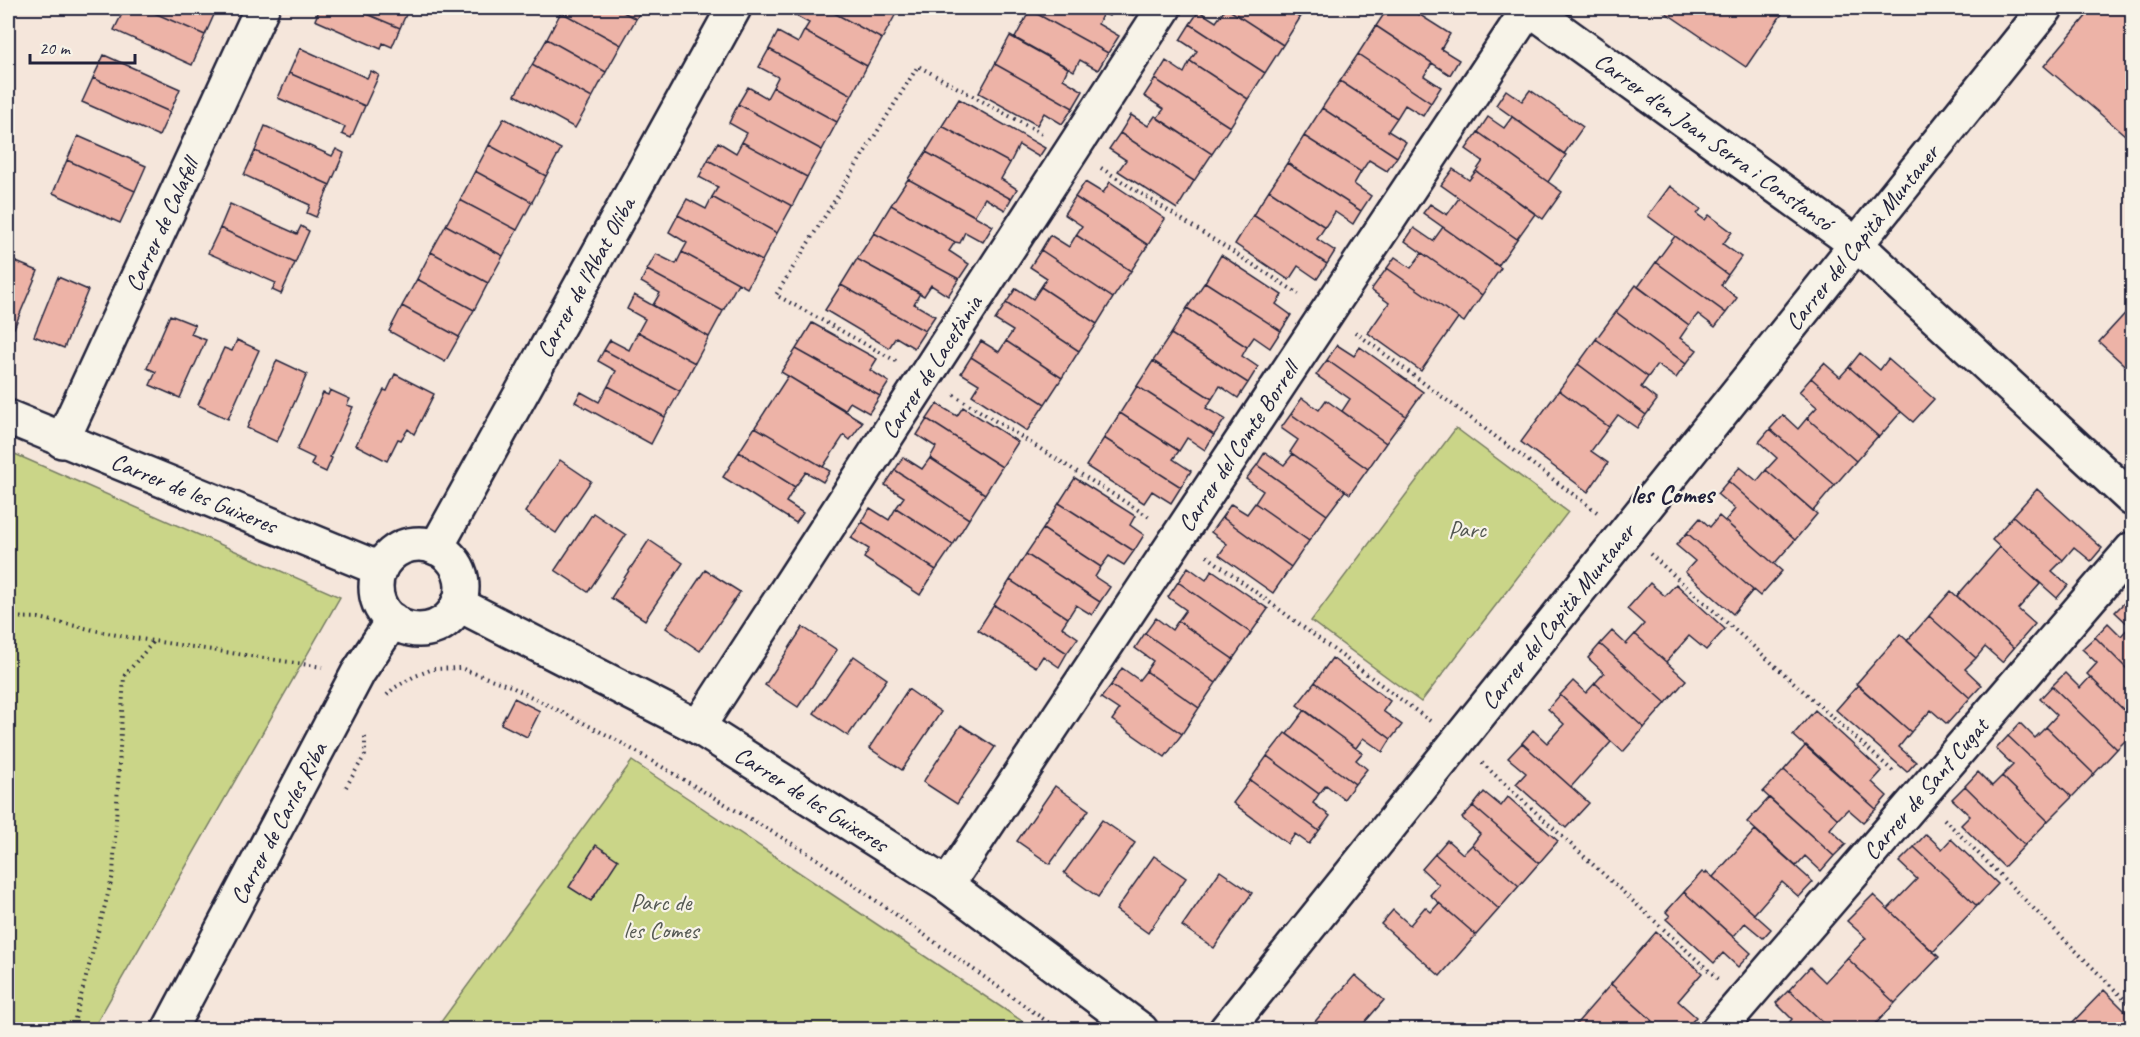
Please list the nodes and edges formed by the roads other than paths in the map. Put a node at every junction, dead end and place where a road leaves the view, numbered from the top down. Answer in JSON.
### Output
{"nodes":[{"id":1,"x":262,"y":8,"type":"edge"},
{"id":2,"x":734,"y":8,"type":"edge"},
{"id":3,"x":1164,"y":8,"type":"edge"},
{"id":4,"x":1529,"y":8,"type":"edge"},
{"id":5,"x":2046,"y":8,"type":"edge"},
{"id":6,"x":1856,"y":244,"type":"junction"},
{"id":7,"x":8,"y":417,"type":"edge"},
{"id":8,"x":62,"y":441,"type":"junction"},
{"id":9,"x":2133,"y":499,"type":"edge"},
{"id":10,"x":436,"y":548,"type":"junction"},
{"id":11,"x":2133,"y":549,"type":"edge"},
{"id":12,"x":380,"y":569,"type":"junction"},
{"id":13,"x":458,"y":604,"type":"junction"},
{"id":14,"x":393,"y":620,"type":"junction"},
{"id":15,"x":698,"y":727,"type":"junction"},
{"id":16,"x":947,"y":885,"type":"junction"},
{"id":17,"x":169,"y":1029,"type":"edge"},
{"id":18,"x":1141,"y":1029,"type":"edge"},
{"id":19,"x":1226,"y":1029,"type":"edge"},
{"id":20,"x":1718,"y":1029,"type":"edge"}],
"edges":[{"from":1,"to":8,"type":"street","name":"Carrer de Calafell"},
{"from":2,"to":10,"type":"street","name":"Carrer de l'Abat Oliba"},
{"from":3,"to":15,"type":"street","name":"Carrer de Lacetània"},
{"from":4,"to":6,"type":"street","name":"Carrer d'en Joan Serra i Constansó"},
{"from":4,"to":16,"type":"street","name":"Carrer del Comte Borrell"},
{"from":5,"to":6,"type":"street","name":"Carrer del Capità Muntaner"},
{"from":6,"to":9,"type":"street","name":"Carrer d'en Joan Serra i Constansó"},
{"from":6,"to":19,"type":"street","name":"Carrer del Capità Muntaner"},
{"from":7,"to":8,"type":"street","name":"Carrer de les Guixeres"},
{"from":8,"to":12,"type":"street","name":"Carrer de les Guixeres"},
{"from":10,"to":12,"type":"street"},
{"from":10,"to":13,"type":"street"},
{"from":11,"to":20,"type":"street","name":"Carrer de Sant Cugat"},
{"from":12,"to":14,"type":"street"},
{"from":13,"to":14,"type":"street"},
{"from":13,"to":15,"type":"street","name":"Carrer de les Guixeres"},
{"from":14,"to":17,"type":"street","name":"Carrer de Carles Riba"},
{"from":15,"to":16,"type":"street","name":"Carrer de les Guixeres"},
{"from":16,"to":18,"type":"street","name":"Carrer de les Guixeres"}]}
